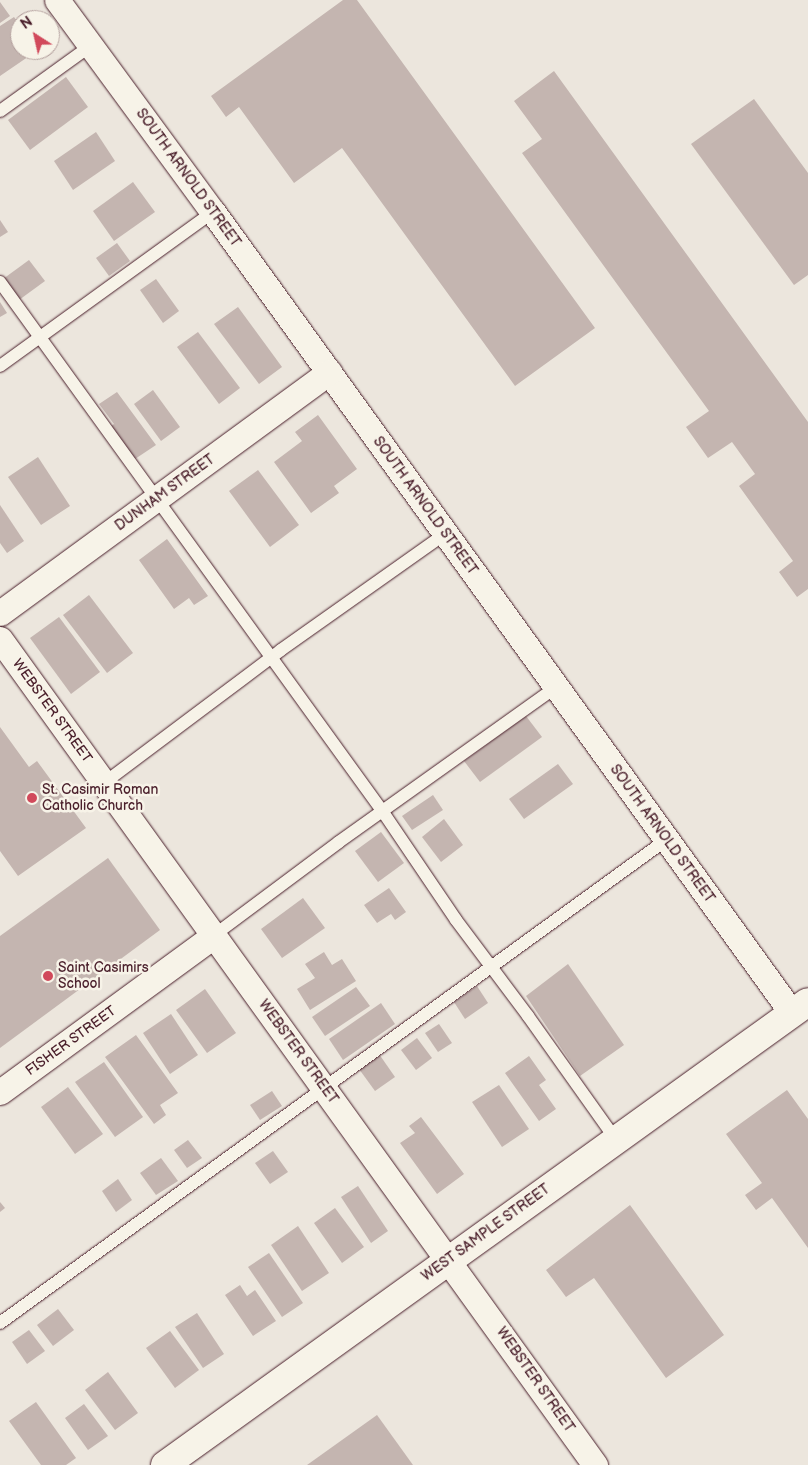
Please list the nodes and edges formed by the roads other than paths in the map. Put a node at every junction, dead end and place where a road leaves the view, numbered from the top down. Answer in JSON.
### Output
{"nodes":[{"id":1,"x":57,"y":0,"type":"edge"},
{"id":2,"x":90,"y":46,"type":"junction"},
{"id":3,"x":0,"y":111,"type":"edge"},
{"id":4,"x":213,"y":212,"type":"junction"},
{"id":5,"x":0,"y":282,"type":"edge"},
{"id":6,"x":40,"y":337,"type":"junction"},
{"id":7,"x":0,"y":366,"type":"edge"},
{"id":8,"x":329,"y":372,"type":"junction"},
{"id":9,"x":156,"y":499,"type":"junction"},
{"id":10,"x":446,"y":534,"type":"junction"},
{"id":11,"x":0,"y":613,"type":"edge"},
{"id":12,"x":0,"y":639,"type":"edge"},
{"id":13,"x":271,"y":660,"type":"junction"},
{"id":14,"x":556,"y":687,"type":"junction"},
{"id":15,"x":104,"y":783,"type":"junction"},
{"id":16,"x":383,"y":812,"type":"junction"},
{"id":17,"x":666,"y":840,"type":"junction"},
{"id":18,"x":213,"y":936,"type":"junction"},
{"id":19,"x":491,"y":968,"type":"junction"},
{"id":20,"x":800,"y":1007,"type":"edge"},
{"id":21,"x":325,"y":1088,"type":"junction"},
{"id":22,"x":0,"y":1092,"type":"edge"},
{"id":23,"x":616,"y":1140,"type":"junction"},
{"id":24,"x":449,"y":1260,"type":"junction"},
{"id":25,"x":0,"y":1323,"type":"edge"},
{"id":26,"x":165,"y":1465,"type":"edge"},
{"id":27,"x":595,"y":1465,"type":"edge"}],
"edges":[{"from":1,"to":2,"type":"street","name":"SOUTH ARNOLD STREET"},
{"from":2,"to":3,"type":"lane"},
{"from":2,"to":4,"type":"street","name":"SOUTH ARNOLD STREET"},
{"from":4,"to":6,"type":"lane"},
{"from":4,"to":8,"type":"street","name":"SOUTH ARNOLD STREET"},
{"from":5,"to":6,"type":"lane"},
{"from":6,"to":7,"type":"lane"},
{"from":6,"to":9,"type":"lane"},
{"from":8,"to":9,"type":"street","name":"DUNHAM STREET"},
{"from":8,"to":10,"type":"street","name":"SOUTH ARNOLD STREET"},
{"from":9,"to":11,"type":"street","name":"DUNHAM STREET"},
{"from":9,"to":13,"type":"lane"},
{"from":10,"to":13,"type":"lane"},
{"from":10,"to":14,"type":"street","name":"SOUTH ARNOLD STREET"},
{"from":12,"to":15,"type":"street","name":"WEBSTER STREET"},
{"from":13,"to":15,"type":"lane"},
{"from":13,"to":16,"type":"lane"},
{"from":14,"to":16,"type":"lane"},
{"from":14,"to":17,"type":"street","name":"SOUTH ARNOLD STREET"},
{"from":15,"to":18,"type":"street","name":"WEBSTER STREET"},
{"from":16,"to":18,"type":"lane"},
{"from":16,"to":19,"type":"lane"},
{"from":17,"to":19,"type":"lane"},
{"from":17,"to":20,"type":"street","name":"SOUTH ARNOLD STREET"},
{"from":18,"to":21,"type":"street","name":"WEBSTER STREET"},
{"from":18,"to":22,"type":"street","name":"FISHER STREET"},
{"from":19,"to":21,"type":"lane"},
{"from":19,"to":23,"type":"lane"},
{"from":20,"to":23,"type":"main road","name":"WEST SAMPLE STREET"},
{"from":21,"to":24,"type":"street","name":"WEBSTER STREET"},
{"from":21,"to":25,"type":"lane"},
{"from":23,"to":24,"type":"main road","name":"WEST SAMPLE STREET"},
{"from":24,"to":26,"type":"main road","name":"WEST SAMPLE STREET"},
{"from":24,"to":27,"type":"street","name":"WEBSTER STREET"}]}
